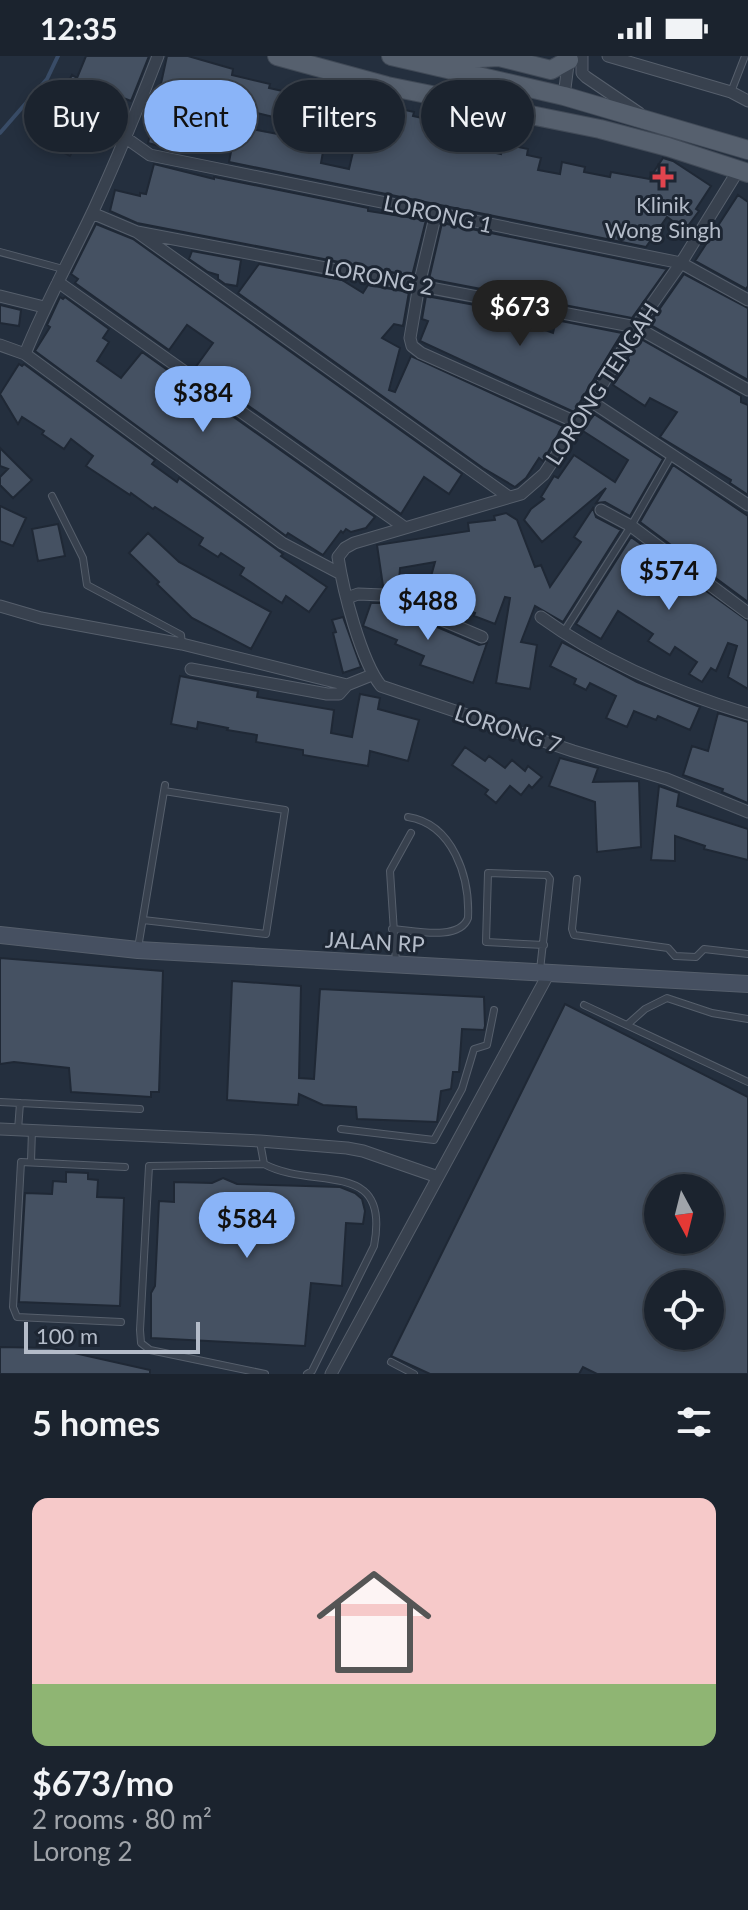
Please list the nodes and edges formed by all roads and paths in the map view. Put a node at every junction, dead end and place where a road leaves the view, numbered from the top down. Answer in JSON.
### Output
{"nodes":[{"id":1,"x":158,"y":56,"type":"edge"},
{"id":2,"x":277,"y":56,"type":"edge"},
{"id":3,"x":608,"y":56,"type":"edge"},
{"id":4,"x":745,"y":56,"type":"edge"},
{"id":5,"x":394,"y":57,"type":"edge"},
{"id":6,"x":573,"y":57,"type":"edge"},
{"id":7,"x":417,"y":61,"type":"junction"},
{"id":8,"x":365,"y":80,"type":"edge"},
{"id":9,"x":400,"y":80,"type":"edge"},
{"id":10,"x":405,"y":90,"type":"edge"},
{"id":11,"x":731,"y":92,"type":"junction"},
{"id":12,"x":564,"y":96,"type":"junction"},
{"id":13,"x":748,"y":101,"type":"edge"},
{"id":14,"x":650,"y":120,"type":"junction"},
{"id":15,"x":600,"y":129,"type":"junction"},
{"id":16,"x":128,"y":133,"type":"edge"},
{"id":17,"x":128,"y":139,"type":"edge"},
{"id":18,"x":748,"y":150,"type":"edge"},
{"id":19,"x":120,"y":152,"type":"edge"},
{"id":20,"x":743,"y":171,"type":"edge"},
{"id":21,"x":92,"y":213,"type":"junction"},
{"id":22,"x":436,"y":213,"type":"junction"},
{"id":23,"x":137,"y":232,"type":"junction"},
{"id":24,"x":0,"y":252,"type":"edge"},
{"id":25,"x":681,"y":263,"type":"junction"},
{"id":26,"x":63,"y":269,"type":"junction"},
{"id":27,"x":58,"y":282,"type":"junction"},
{"id":28,"x":419,"y":285,"type":"junction"},
{"id":29,"x":0,"y":296,"type":"edge"},
{"id":30,"x":748,"y":300,"type":"edge"},
{"id":31,"x":44,"y":307,"type":"junction"},
{"id":32,"x":636,"y":327,"type":"junction"},
{"id":33,"x":0,"y":345,"type":"edge"},
{"id":34,"x":25,"y":354,"type":"junction"},
{"id":35,"x":748,"y":390,"type":"edge"},
{"id":36,"x":592,"y":402,"type":"junction"},
{"id":37,"x":578,"y":423,"type":"junction"},
{"id":38,"x":671,"y":456,"type":"junction"},
{"id":39,"x":52,"y":496,"type":"dead end"},
{"id":40,"x":509,"y":497,"type":"junction"},
{"id":41,"x":748,"y":505,"type":"edge"},
{"id":42,"x":601,"y":510,"type":"dead end"},
{"id":43,"x":631,"y":526,"type":"junction"},
{"id":44,"x":404,"y":527,"type":"junction"},
{"id":45,"x":341,"y":574,"type":"junction"},
{"id":46,"x":347,"y":598,"type":"junction"},
{"id":47,"x":0,"y":606,"type":"edge"},
{"id":48,"x":748,"y":613,"type":"edge"},
{"id":49,"x":541,"y":617,"type":"dead end"},
{"id":50,"x":563,"y":633,"type":"junction"},
{"id":51,"x":482,"y":637,"type":"dead end"},
{"id":52,"x":182,"y":644,"type":"junction"},
{"id":53,"x":191,"y":669,"type":"dead end"},
{"id":54,"x":372,"y":675,"type":"junction"},
{"id":55,"x":347,"y":685,"type":"junction"},
{"id":56,"x":748,"y":714,"type":"edge"},
{"id":57,"x":748,"y":812,"type":"edge"},
{"id":58,"x":408,"y":817,"type":"dead end"},
{"id":59,"x":411,"y":833,"type":"dead end"},
{"id":60,"x":577,"y":879,"type":"dead end"},
{"id":61,"x":143,"y":920,"type":"junction"},
{"id":62,"x":392,"y":929,"type":"junction"},
{"id":63,"x":0,"y":935,"type":"edge"},
{"id":64,"x":544,"y":945,"type":"junction"},
{"id":65,"x":138,"y":950,"type":"junction"},
{"id":66,"x":748,"y":954,"type":"edge"},
{"id":67,"x":396,"y":966,"type":"junction"},
{"id":68,"x":545,"y":971,"type":"junction"},
{"id":69,"x":748,"y":984,"type":"edge"},
{"id":70,"x":584,"y":1005,"type":"dead end"},
{"id":71,"x":494,"y":1010,"type":"dead end"},
{"id":72,"x":748,"y":1019,"type":"edge"},
{"id":73,"x":627,"y":1025,"type":"junction"},
{"id":74,"x":748,"y":1082,"type":"edge"},
{"id":75,"x":0,"y":1102,"type":"edge"},
{"id":76,"x":20,"y":1103,"type":"junction"},
{"id":77,"x":140,"y":1109,"type":"dead end"},
{"id":78,"x":0,"y":1129,"type":"edge"},
{"id":79,"x":341,"y":1129,"type":"dead end"},
{"id":80,"x":18,"y":1130,"type":"junction"},
{"id":81,"x":32,"y":1130,"type":"junction"},
{"id":82,"x":353,"y":1131,"type":"junction"},
{"id":83,"x":260,"y":1141,"type":"junction"},
{"id":84,"x":347,"y":1148,"type":"junction"},
{"id":85,"x":31,"y":1161,"type":"junction"},
{"id":86,"x":264,"y":1164,"type":"junction"},
{"id":87,"x":125,"y":1167,"type":"dead end"},
{"id":88,"x":438,"y":1177,"type":"junction"},
{"id":89,"x":121,"y":1322,"type":"dead end"},
{"id":90,"x":391,"y":1362,"type":"dead end"},
{"id":91,"x":265,"y":1374,"type":"edge"},
{"id":92,"x":307,"y":1374,"type":"edge"},
{"id":93,"x":331,"y":1374,"type":"edge"},
{"id":94,"x":414,"y":1374,"type":"edge"}],
"edges":[{"from":1,"to":16,"type":"street"},
{"from":2,"to":8,"type":"main road"},
{"from":3,"to":11,"type":"street"},
{"from":4,"to":11,"type":"lane"},
{"from":5,"to":7,"type":"main road"},
{"from":5,"to":9,"type":"main road"},
{"from":6,"to":7,"type":"main road"},
{"from":6,"to":12,"type":"street"},
{"from":6,"to":14,"type":"street"},
{"from":7,"to":12,"type":"main road"},
{"from":10,"to":15,"type":"main road"},
{"from":11,"to":13,"type":"street"},
{"from":12,"to":14,"type":"main road"},
{"from":12,"to":15,"type":"main road"},
{"from":14,"to":18,"type":"main road"},
{"from":15,"to":20,"type":"main road"},
{"from":17,"to":22,"type":"street","name":"LORONG 1"},
{"from":19,"to":21,"type":"street"},
{"from":20,"to":25,"type":"street","name":"LORONG TENGAH"},
{"from":21,"to":23,"type":"street"},
{"from":21,"to":26,"type":"street"},
{"from":22,"to":25,"type":"street","name":"LORONG 1"},
{"from":22,"to":28,"type":"street"},
{"from":23,"to":28,"type":"street","name":"LORONG 2"},
{"from":23,"to":40,"type":"street"},
{"from":24,"to":26,"type":"lane"},
{"from":25,"to":30,"type":"street","name":"LORONG 1"},
{"from":25,"to":32,"type":"street","name":"LORONG TENGAH"},
{"from":26,"to":27,"type":"street"},
{"from":27,"to":31,"type":"street"},
{"from":27,"to":44,"type":"street"},
{"from":28,"to":32,"type":"street","name":"LORONG 2"},
{"from":28,"to":37,"type":"street"},
{"from":29,"to":31,"type":"street"},
{"from":31,"to":34,"type":"street"},
{"from":32,"to":35,"type":"street","name":"LORONG 2"},
{"from":32,"to":36,"type":"street","name":"LORONG TENGAH"},
{"from":33,"to":34,"type":"street"},
{"from":34,"to":45,"type":"street"},
{"from":36,"to":37,"type":"street","name":"LORONG TENGAH"},
{"from":36,"to":38,"type":"street"},
{"from":37,"to":40,"type":"street","name":"LORONG TENGAH"},
{"from":38,"to":41,"type":"street"},
{"from":38,"to":43,"type":"lane"},
{"from":39,"to":52,"type":"lane"},
{"from":40,"to":44,"type":"street","name":"LORONG TENGAH"},
{"from":42,"to":43,"type":"street"},
{"from":43,"to":48,"type":"street"},
{"from":43,"to":50,"type":"lane"},
{"from":44,"to":45,"type":"street","name":"LORONG TENGAH"},
{"from":45,"to":46,"type":"street"},
{"from":46,"to":51,"type":"street"},
{"from":46,"to":54,"type":"street"},
{"from":47,"to":52,"type":"street"},
{"from":49,"to":50,"type":"street"},
{"from":50,"to":56,"type":"street"},
{"from":52,"to":55,"type":"street"},
{"from":53,"to":55,"type":"street"},
{"from":54,"to":55,"type":"street"},
{"from":54,"to":57,"type":"street","name":"LORONG 7"},
{"from":58,"to":62,"type":"lane"},
{"from":59,"to":62,"type":"lane"},
{"from":60,"to":66,"type":"lane"},
{"from":61,"to":61,"type":"lane"},
{"from":61,"to":65,"type":"lane"},
{"from":62,"to":67,"type":"lane"},
{"from":63,"to":65,"type":"street","name":"JALAN RP"},
{"from":64,"to":64,"type":"lane"},
{"from":64,"to":68,"type":"lane"},
{"from":65,"to":67,"type":"street","name":"JALAN RP"},
{"from":67,"to":68,"type":"street","name":"JALAN RP"},
{"from":68,"to":69,"type":"street","name":"JALAN RP"},
{"from":68,"to":88,"type":"street"},
{"from":70,"to":73,"type":"lane"},
{"from":71,"to":82,"type":"lane"},
{"from":72,"to":73,"type":"lane"},
{"from":73,"to":74,"type":"lane"},
{"from":75,"to":76,"type":"lane"},
{"from":76,"to":77,"type":"lane"},
{"from":76,"to":80,"type":"lane"},
{"from":78,"to":80,"type":"street"},
{"from":79,"to":82,"type":"lane"},
{"from":80,"to":81,"type":"street"},
{"from":81,"to":83,"type":"street"},
{"from":81,"to":85,"type":"lane"},
{"from":82,"to":84,"type":"lane"},
{"from":83,"to":84,"type":"street"},
{"from":83,"to":86,"type":"lane"},
{"from":84,"to":88,"type":"street"},
{"from":85,"to":87,"type":"lane"},
{"from":85,"to":89,"type":"lane"},
{"from":86,"to":91,"type":"lane"},
{"from":86,"to":92,"type":"lane"},
{"from":88,"to":93,"type":"street"},
{"from":90,"to":94,"type":"lane"}]}
